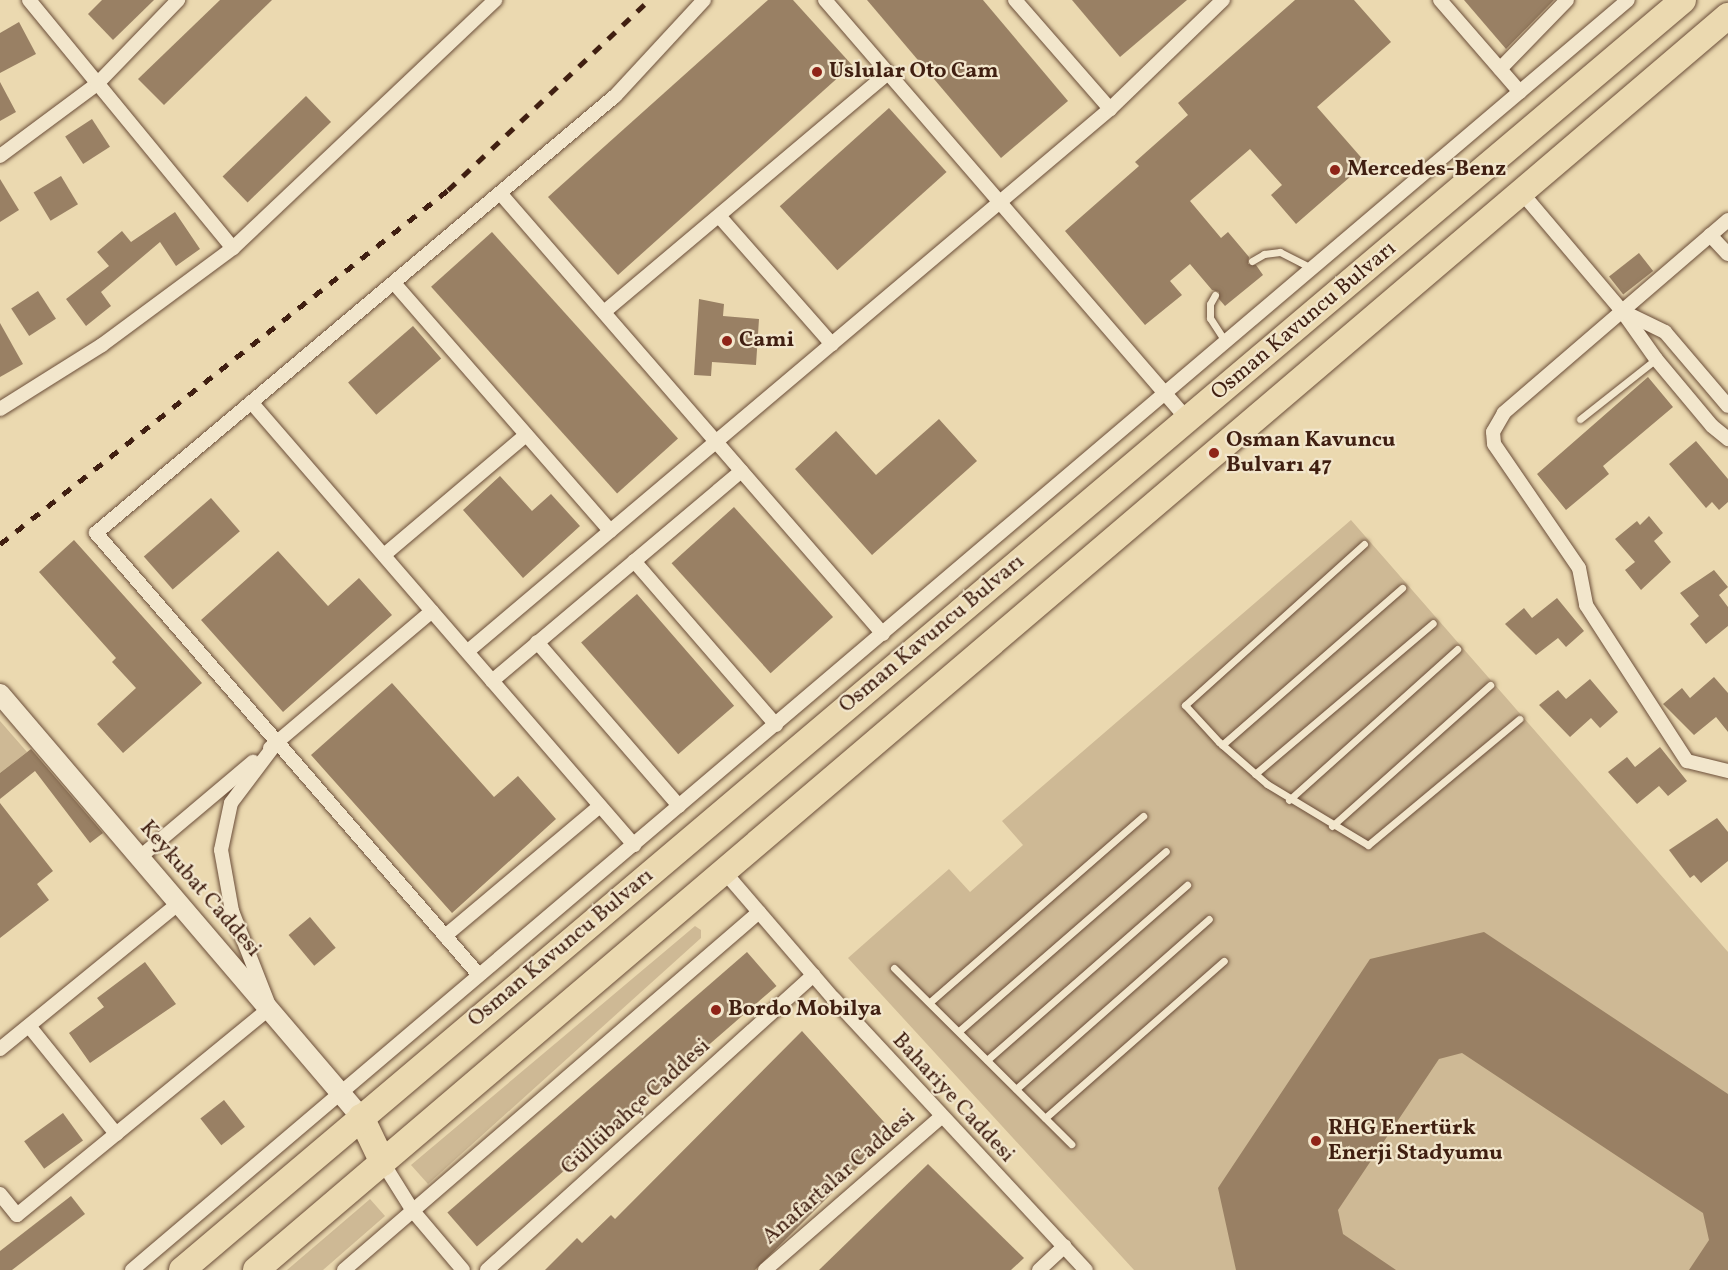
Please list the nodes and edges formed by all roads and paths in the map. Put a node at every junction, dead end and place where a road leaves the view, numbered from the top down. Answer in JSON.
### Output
{"nodes":[{"id":1,"x":29,"y":0,"type":"edge"},
{"id":2,"x":178,"y":0,"type":"edge"},
{"id":3,"x":495,"y":0,"type":"edge"},
{"id":4,"x":704,"y":0,"type":"edge"},
{"id":5,"x":825,"y":0,"type":"edge"},
{"id":6,"x":1015,"y":0,"type":"edge"},
{"id":7,"x":1223,"y":0,"type":"edge"},
{"id":8,"x":1567,"y":0,"type":"edge"},
{"id":9,"x":1628,"y":0,"type":"edge"},
{"id":10,"x":1683,"y":0,"type":"edge"},
{"id":11,"x":1446,"y":2,"type":"edge"},
{"id":12,"x":1728,"y":16,"type":"edge"},
{"id":13,"x":1500,"y":69,"type":"junction"},
{"id":14,"x":888,"y":73,"type":"junction"},
{"id":15,"x":97,"y":84,"type":"junction"},
{"id":16,"x":1520,"y":92,"type":"junction"},
{"id":17,"x":1110,"y":109,"type":"junction"},
{"id":18,"x":0,"y":156,"type":"edge"},
{"id":19,"x":500,"y":193,"type":"junction"},
{"id":20,"x":1522,"y":193,"type":"junction"},
{"id":21,"x":1001,"y":201,"type":"junction"},
{"id":22,"x":718,"y":216,"type":"junction"},
{"id":23,"x":1728,"y":220,"type":"edge"},
{"id":24,"x":1710,"y":235,"type":"junction"},
{"id":25,"x":232,"y":248,"type":"junction"},
{"id":26,"x":1728,"y":254,"type":"edge"},
{"id":27,"x":1252,"y":261,"type":"dead end"},
{"id":28,"x":1313,"y":270,"type":"junction"},
{"id":29,"x":394,"y":283,"type":"junction"},
{"id":30,"x":1215,"y":295,"type":"dead end"},
{"id":31,"x":1622,"y":311,"type":"junction"},
{"id":32,"x":604,"y":312,"type":"junction"},
{"id":33,"x":832,"y":344,"type":"junction"},
{"id":34,"x":1227,"y":344,"type":"junction"},
{"id":35,"x":1656,"y":359,"type":"junction"},
{"id":36,"x":1167,"y":395,"type":"junction"},
{"id":37,"x":251,"y":402,"type":"junction"},
{"id":38,"x":1728,"y":406,"type":"edge"},
{"id":39,"x":0,"y":409,"type":"edge"},
{"id":40,"x":1580,"y":418,"type":"dead end"},
{"id":41,"x":1187,"y":419,"type":"junction"},
{"id":42,"x":526,"y":435,"type":"junction"},
{"id":43,"x":1728,"y":439,"type":"edge"},
{"id":44,"x":717,"y":441,"type":"junction"},
{"id":45,"x":741,"y":471,"type":"junction"},
{"id":46,"x":610,"y":531,"type":"junction"},
{"id":47,"x":1364,"y":544,"type":"dead end"},
{"id":48,"x":384,"y":555,"type":"junction"},
{"id":49,"x":634,"y":561,"type":"junction"},
{"id":50,"x":1402,"y":588,"type":"dead end"},
{"id":51,"x":432,"y":611,"type":"junction"},
{"id":52,"x":1434,"y":623,"type":"dead end"},
{"id":53,"x":883,"y":634,"type":"junction"},
{"id":54,"x":537,"y":642,"type":"junction"},
{"id":55,"x":1457,"y":649,"type":"dead end"},
{"id":56,"x":468,"y":651,"type":"junction"},
{"id":57,"x":492,"y":681,"type":"junction"},
{"id":58,"x":1490,"y":685,"type":"dead end"},
{"id":59,"x":0,"y":694,"type":"edge"},
{"id":60,"x":1520,"y":719,"type":"dead end"},
{"id":61,"x":776,"y":725,"type":"junction"},
{"id":62,"x":277,"y":742,"type":"junction"},
{"id":63,"x":1222,"y":745,"type":"junction"},
{"id":64,"x":1728,"y":771,"type":"edge"},
{"id":65,"x":1255,"y":774,"type":"junction"},
{"id":66,"x":1289,"y":800,"type":"junction"},
{"id":67,"x":600,"y":806,"type":"junction"},
{"id":68,"x":679,"y":806,"type":"junction"},
{"id":69,"x":1143,"y":816,"type":"dead end"},
{"id":70,"x":1332,"y":826,"type":"junction"},
{"id":71,"x":634,"y":845,"type":"junction"},
{"id":72,"x":1166,"y":851,"type":"dead end"},
{"id":73,"x":140,"y":857,"type":"junction"},
{"id":74,"x":722,"y":869,"type":"junction"},
{"id":75,"x":1187,"y":885,"type":"dead end"},
{"id":76,"x":179,"y":903,"type":"junction"},
{"id":77,"x":759,"y":912,"type":"junction"},
{"id":78,"x":1209,"y":920,"type":"dead end"},
{"id":79,"x":445,"y":936,"type":"junction"},
{"id":80,"x":1224,"y":961,"type":"dead end"},
{"id":81,"x":894,"y":968,"type":"dead end"},
{"id":82,"x":479,"y":975,"type":"junction"},
{"id":83,"x":813,"y":975,"type":"junction"},
{"id":84,"x":930,"y":1002,"type":"junction"},
{"id":85,"x":270,"y":1008,"type":"junction"},
{"id":86,"x":29,"y":1026,"type":"junction"},
{"id":87,"x":959,"y":1031,"type":"junction"},
{"id":88,"x":0,"y":1049,"type":"edge"},
{"id":89,"x":987,"y":1060,"type":"junction"},
{"id":90,"x":1016,"y":1089,"type":"junction"},
{"id":91,"x":342,"y":1091,"type":"junction"},
{"id":92,"x":361,"y":1117,"type":"junction"},
{"id":93,"x":941,"y":1117,"type":"junction"},
{"id":94,"x":1045,"y":1118,"type":"junction"},
{"id":95,"x":116,"y":1134,"type":"junction"},
{"id":96,"x":1071,"y":1144,"type":"dead end"},
{"id":97,"x":383,"y":1163,"type":"junction"},
{"id":98,"x":0,"y":1194,"type":"edge"},
{"id":99,"x":413,"y":1211,"type":"junction"},
{"id":100,"x":1065,"y":1246,"type":"junction"},
{"id":101,"x":132,"y":1270,"type":"edge"},
{"id":102,"x":182,"y":1270,"type":"edge"},
{"id":103,"x":256,"y":1270,"type":"edge"},
{"id":104,"x":344,"y":1270,"type":"edge"},
{"id":105,"x":463,"y":1270,"type":"edge"},
{"id":106,"x":487,"y":1270,"type":"edge"},
{"id":107,"x":765,"y":1270,"type":"edge"},
{"id":108,"x":1039,"y":1270,"type":"edge"},
{"id":109,"x":1086,"y":1270,"type":"edge"}],
"edges":[{"from":1,"to":15,"type":"street"},
{"from":2,"to":15,"type":"street"},
{"from":3,"to":25,"type":"street"},
{"from":4,"to":19,"type":"street"},
{"from":5,"to":14,"type":"street"},
{"from":6,"to":17,"type":"street"},
{"from":7,"to":17,"type":"street"},
{"from":8,"to":13,"type":"street"},
{"from":9,"to":16,"type":"street"},
{"from":10,"to":41,"type":"highway","name":"Osman Kavuncu Bulvarı"},
{"from":11,"to":13,"type":"street"},
{"from":12,"to":20,"type":"highway","name":"Osman Kavuncu Bulvarı"},
{"from":13,"to":16,"type":"street"},
{"from":14,"to":21,"type":"street"},
{"from":14,"to":22,"type":"street"},
{"from":15,"to":18,"type":"street"},
{"from":15,"to":25,"type":"street"},
{"from":16,"to":28,"type":"street"},
{"from":17,"to":21,"type":"street"},
{"from":19,"to":29,"type":"street"},
{"from":19,"to":32,"type":"street"},
{"from":20,"to":31,"type":"street"},
{"from":20,"to":74,"type":"highway","name":"Osman Kavuncu Bulvarı"},
{"from":21,"to":33,"type":"street"},
{"from":21,"to":36,"type":"street"},
{"from":22,"to":32,"type":"street"},
{"from":22,"to":33,"type":"street"},
{"from":23,"to":24,"type":"street"},
{"from":24,"to":26,"type":"street"},
{"from":24,"to":31,"type":"street"},
{"from":25,"to":39,"type":"street"},
{"from":27,"to":28,"type":"lane"},
{"from":28,"to":34,"type":"street"},
{"from":29,"to":37,"type":"street"},
{"from":29,"to":42,"type":"street"},
{"from":30,"to":34,"type":"lane"},
{"from":31,"to":35,"type":"street"},
{"from":31,"to":38,"type":"street"},
{"from":31,"to":64,"type":"street"},
{"from":32,"to":44,"type":"street"},
{"from":33,"to":44,"type":"street"},
{"from":34,"to":36,"type":"street"},
{"from":35,"to":40,"type":"lane"},
{"from":35,"to":43,"type":"street"},
{"from":36,"to":41,"type":"street"},
{"from":36,"to":53,"type":"street"},
{"from":37,"to":48,"type":"street"},
{"from":37,"to":62,"type":"street"},
{"from":41,"to":92,"type":"highway","name":"Osman Kavuncu Bulvarı"},
{"from":42,"to":46,"type":"street"},
{"from":42,"to":48,"type":"street"},
{"from":44,"to":45,"type":"street"},
{"from":44,"to":46,"type":"street"},
{"from":45,"to":49,"type":"street"},
{"from":45,"to":53,"type":"street"},
{"from":46,"to":56,"type":"street"},
{"from":47,"to":63,"type":"lane"},
{"from":48,"to":51,"type":"street"},
{"from":49,"to":54,"type":"street"},
{"from":49,"to":61,"type":"street"},
{"from":50,"to":63,"type":"lane"},
{"from":51,"to":56,"type":"street"},
{"from":51,"to":62,"type":"street"},
{"from":52,"to":65,"type":"lane"},
{"from":53,"to":61,"type":"street"},
{"from":54,"to":57,"type":"street"},
{"from":54,"to":68,"type":"street"},
{"from":55,"to":66,"type":"lane"},
{"from":56,"to":57,"type":"street"},
{"from":57,"to":67,"type":"street"},
{"from":58,"to":70,"type":"lane"},
{"from":59,"to":73,"type":"street","name":"Keykubat Caddesi"},
{"from":60,"to":70,"type":"lane"},
{"from":61,"to":68,"type":"street"},
{"from":62,"to":73,"type":"street"},
{"from":62,"to":79,"type":"street"},
{"from":62,"to":85,"type":"street"},
{"from":63,"to":65,"type":"lane"},
{"from":65,"to":66,"type":"lane"},
{"from":66,"to":70,"type":"lane"},
{"from":67,"to":71,"type":"street"},
{"from":67,"to":79,"type":"street"},
{"from":68,"to":71,"type":"street"},
{"from":69,"to":84,"type":"lane"},
{"from":71,"to":82,"type":"street"},
{"from":72,"to":87,"type":"lane"},
{"from":73,"to":76,"type":"street","name":"Keykubat Caddesi"},
{"from":74,"to":77,"type":"street","name":"Bahariye Caddesi"},
{"from":74,"to":97,"type":"highway","name":"Osman Kavuncu Bulvarı"},
{"from":75,"to":89,"type":"lane"},
{"from":76,"to":85,"type":"street","name":"Keykubat Caddesi"},
{"from":76,"to":86,"type":"street"},
{"from":77,"to":83,"type":"street","name":"Bahariye Caddesi"},
{"from":77,"to":99,"type":"street"},
{"from":78,"to":90,"type":"lane"},
{"from":79,"to":82,"type":"street"},
{"from":80,"to":94,"type":"lane"},
{"from":81,"to":84,"type":"lane"},
{"from":82,"to":91,"type":"street"},
{"from":83,"to":93,"type":"street","name":"Bahariye Caddesi"},
{"from":83,"to":106,"type":"street","name":"Güllübahçe Caddesi"},
{"from":84,"to":87,"type":"lane"},
{"from":85,"to":91,"type":"street","name":"Keykubat Caddesi"},
{"from":85,"to":95,"type":"street"},
{"from":86,"to":88,"type":"street"},
{"from":86,"to":95,"type":"street"},
{"from":87,"to":89,"type":"lane"},
{"from":89,"to":90,"type":"lane"},
{"from":90,"to":94,"type":"lane"},
{"from":91,"to":92,"type":"street","name":"Keykubat Caddesi"},
{"from":91,"to":101,"type":"street"},
{"from":92,"to":97,"type":"highway"},
{"from":92,"to":102,"type":"highway","name":"Osman Kavuncu Bulvarı"},
{"from":93,"to":100,"type":"street","name":"Bahariye Caddesi"},
{"from":93,"to":107,"type":"street","name":"Anafartalar Caddesi"},
{"from":94,"to":96,"type":"lane"},
{"from":95,"to":98,"type":"street"},
{"from":97,"to":99,"type":"street"},
{"from":97,"to":103,"type":"highway","name":"Osman Kavuncu Bulvarı"},
{"from":99,"to":104,"type":"street"},
{"from":99,"to":105,"type":"street"},
{"from":100,"to":108,"type":"street"},
{"from":100,"to":109,"type":"street","name":"Bahariye Caddesi"}]}
